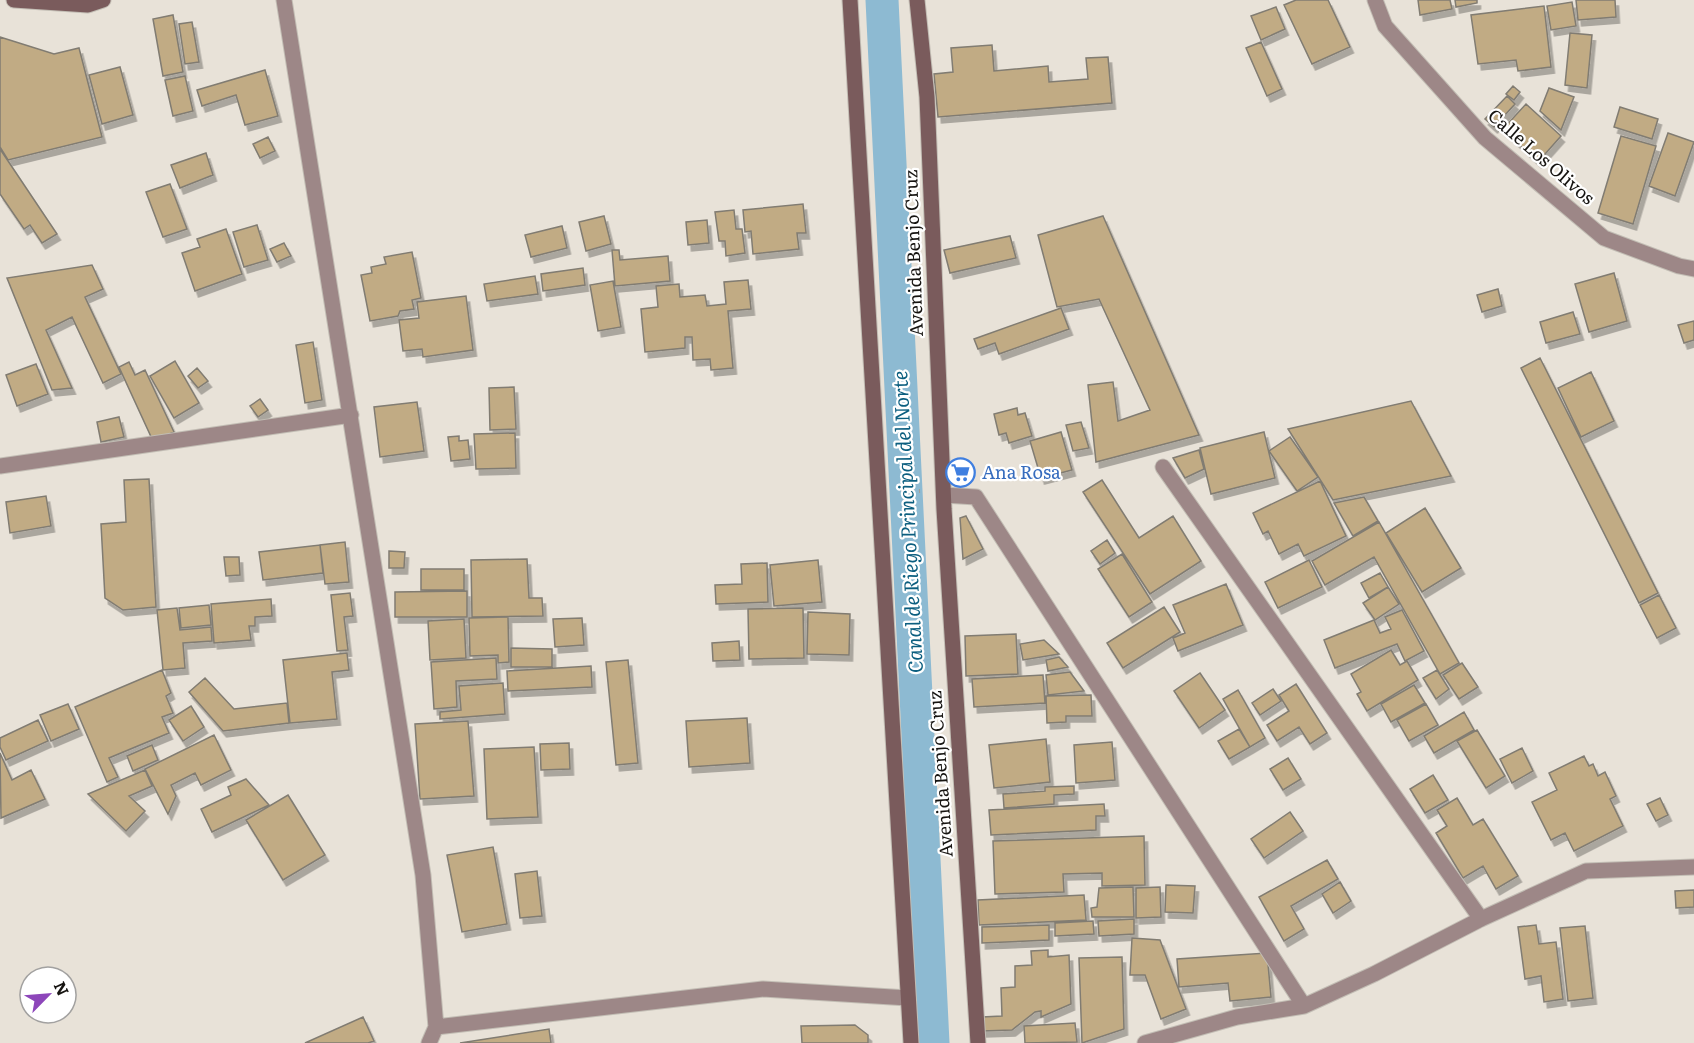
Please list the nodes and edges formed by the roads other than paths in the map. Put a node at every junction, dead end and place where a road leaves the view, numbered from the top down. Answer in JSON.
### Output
{"nodes":[{"id":1,"x":14,"y":0,"type":"edge"},
{"id":2,"x":103,"y":0,"type":"edge"},
{"id":3,"x":284,"y":0,"type":"edge"},
{"id":4,"x":850,"y":0,"type":"edge"},
{"id":5,"x":917,"y":0,"type":"edge"},
{"id":6,"x":1375,"y":0,"type":"edge"},
{"id":7,"x":1694,"y":269,"type":"edge"},
{"id":8,"x":351,"y":415,"type":"junction"},
{"id":9,"x":0,"y":466,"type":"edge"},
{"id":10,"x":1163,"y":466,"type":"dead end"},
{"id":11,"x":944,"y":495,"type":"junction"},
{"id":12,"x":1694,"y":867,"type":"edge"},
{"id":13,"x":1481,"y":918,"type":"junction"},
{"id":14,"x":908,"y":998,"type":"junction"},
{"id":15,"x":1304,"y":1006,"type":"junction"},
{"id":16,"x":436,"y":1027,"type":"junction"},
{"id":17,"x":429,"y":1043,"type":"edge"},
{"id":18,"x":911,"y":1043,"type":"edge"},
{"id":19,"x":978,"y":1043,"type":"edge"},
{"id":20,"x":1145,"y":1043,"type":"edge"}],
"edges":[{"from":1,"to":2,"type":"main road"},
{"from":3,"to":8,"type":"street"},
{"from":4,"to":14,"type":"main road"},
{"from":5,"to":11,"type":"main road","name":"Avenida Benjo Cruz"},
{"from":6,"to":7,"type":"street","name":"Calle Los Olivos"},
{"from":8,"to":9,"type":"street"},
{"from":8,"to":16,"type":"street"},
{"from":10,"to":13,"type":"street"},
{"from":11,"to":15,"type":"street"},
{"from":11,"to":19,"type":"main road","name":"Avenida Benjo Cruz"},
{"from":12,"to":13,"type":"street"},
{"from":13,"to":15,"type":"street"},
{"from":14,"to":16,"type":"street"},
{"from":14,"to":18,"type":"main road"},
{"from":15,"to":20,"type":"street"},
{"from":16,"to":17,"type":"street"}]}
